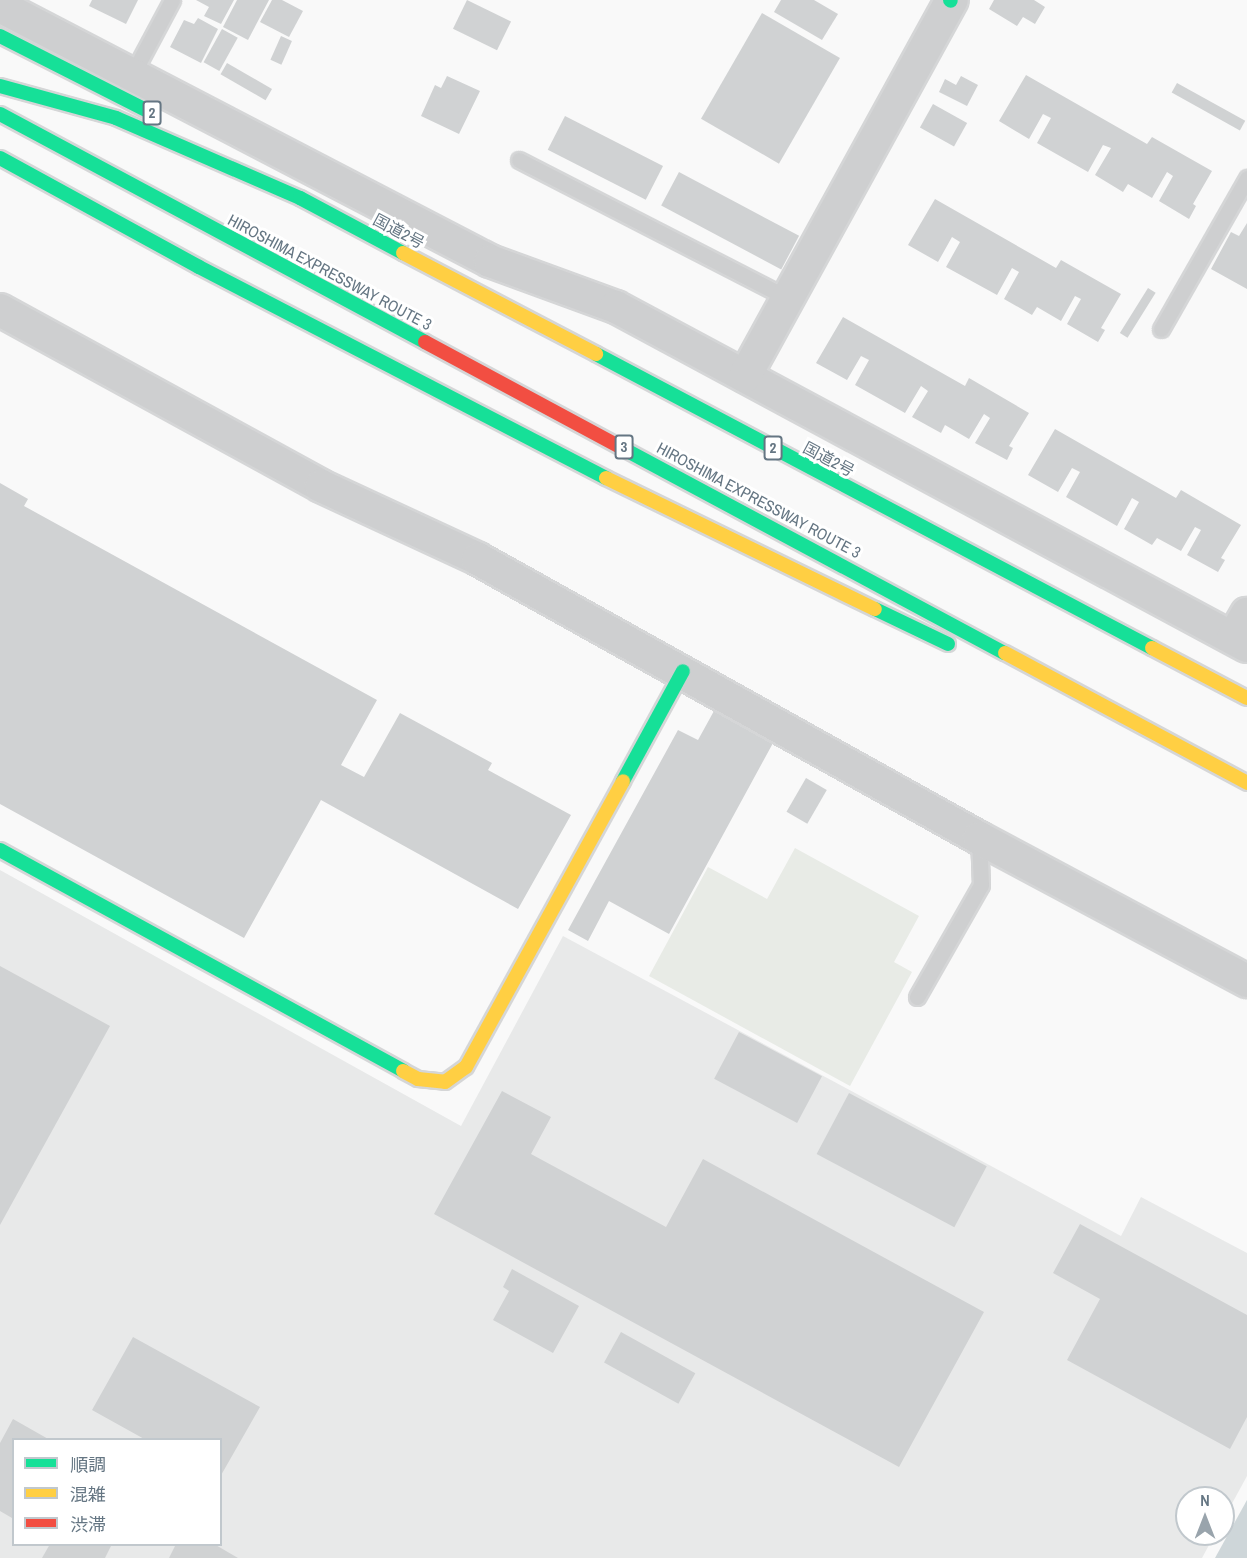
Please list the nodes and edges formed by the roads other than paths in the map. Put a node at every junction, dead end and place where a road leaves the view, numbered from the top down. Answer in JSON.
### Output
{"nodes":[{"id":1,"x":172,"y":0,"type":"edge"},
{"id":2,"x":951,"y":0,"type":"edge"},
{"id":3,"x":0,"y":6,"type":"edge"},
{"id":4,"x":0,"y":36,"type":"edge"},
{"id":5,"x":132,"y":75,"type":"junction"},
{"id":6,"x":0,"y":86,"type":"edge"},
{"id":7,"x":0,"y":114,"type":"edge"},
{"id":8,"x":159,"y":117,"type":"dead end"},
{"id":9,"x":202,"y":139,"type":"dead end"},
{"id":10,"x":0,"y":158,"type":"edge"},
{"id":11,"x":519,"y":160,"type":"dead end"},
{"id":12,"x":1247,"y":178,"type":"edge"},
{"id":13,"x":300,"y":198,"type":"junction"},
{"id":14,"x":788,"y":298,"type":"junction"},
{"id":15,"x":0,"y":310,"type":"edge"},
{"id":16,"x":1161,"y":329,"type":"dead end"},
{"id":17,"x":745,"y":376,"type":"junction"},
{"id":18,"x":1242,"y":633,"type":"edge"},
{"id":19,"x":957,"y":648,"type":"dead end"},
{"id":20,"x":683,"y":671,"type":"junction"},
{"id":21,"x":1022,"y":680,"type":"dead end"},
{"id":22,"x":1247,"y":698,"type":"edge"},
{"id":23,"x":1247,"y":783,"type":"edge"},
{"id":24,"x":1247,"y":788,"type":"edge"},
{"id":25,"x":979,"y":838,"type":"junction"},
{"id":26,"x":0,"y":850,"type":"edge"},
{"id":27,"x":1247,"y":981,"type":"edge"},
{"id":28,"x":917,"y":997,"type":"dead end"}],
"edges":[{"from":1,"to":5,"type":"lane"},
{"from":2,"to":14,"type":"street"},
{"from":3,"to":5,"type":"street"},
{"from":4,"to":8,"type":"main road","number":"2"},
{"from":5,"to":17,"type":"street"},
{"from":6,"to":13,"type":"main road","name":"国道2号","number":"2"},
{"from":7,"to":23,"type":"main road","name":"HIROSHIMA EXPRESSWAY ROUTE 3","number":"3"},
{"from":9,"to":13,"type":"main road","name":"国道2号","number":"2"},
{"from":10,"to":19,"type":"main road","number":"3"},
{"from":11,"to":14,"type":"lane"},
{"from":12,"to":16,"type":"lane"},
{"from":13,"to":22,"type":"main road","name":"国道2号","number":"2"},
{"from":14,"to":17,"type":"street"},
{"from":15,"to":20,"type":"street"},
{"from":17,"to":18,"type":"street"},
{"from":20,"to":25,"type":"street"},
{"from":20,"to":26,"type":"main road"},
{"from":21,"to":24,"type":"main road"},
{"from":25,"to":27,"type":"street"},
{"from":25,"to":28,"type":"lane"}]}
